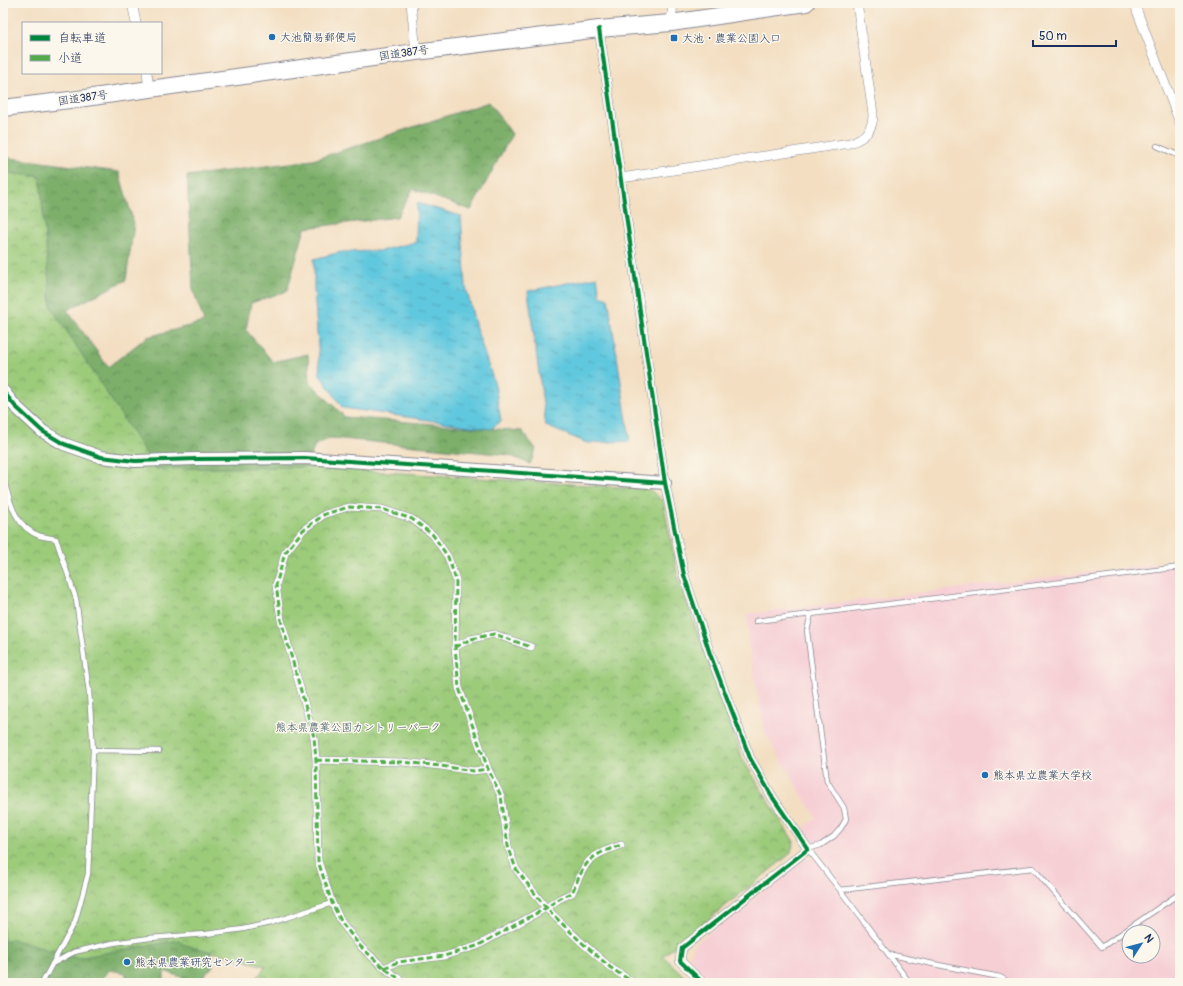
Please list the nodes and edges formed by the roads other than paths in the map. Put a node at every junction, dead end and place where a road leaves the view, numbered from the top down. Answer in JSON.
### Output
{"nodes":[{"id":1,"x":132,"y":3,"type":"edge"},
{"id":2,"x":411,"y":3,"type":"edge"},
{"id":3,"x":673,"y":3,"type":"edge"},
{"id":4,"x":806,"y":3,"type":"edge"},
{"id":5,"x":857,"y":3,"type":"edge"},
{"id":6,"x":1136,"y":3,"type":"edge"},
{"id":7,"x":136,"y":22,"type":"edge"},
{"id":8,"x":671,"y":23,"type":"junction"},
{"id":9,"x":599,"y":29,"type":"junction"},
{"id":10,"x":416,"y":52,"type":"junction"},
{"id":11,"x":148,"y":81,"type":"edge"},
{"id":12,"x":3,"y":108,"type":"edge"},
{"id":13,"x":1180,"y":123,"type":"edge"},
{"id":14,"x":1157,"y":146,"type":"dead end"},
{"id":15,"x":1180,"y":156,"type":"edge"},
{"id":16,"x":621,"y":178,"type":"junction"},
{"id":17,"x":3,"y":391,"type":"edge"},
{"id":18,"x":3,"y":476,"type":"edge"},
{"id":19,"x":665,"y":483,"type":"junction"},
{"id":20,"x":1180,"y":567,"type":"edge"},
{"id":21,"x":811,"y":614,"type":"junction"},
{"id":22,"x":756,"y":621,"type":"dead end"},
{"id":23,"x":455,"y":647,"type":"junction"},
{"id":24,"x":531,"y":647,"type":"dead end"},
{"id":25,"x":93,"y":750,"type":"junction"},
{"id":26,"x":159,"y":751,"type":"dead end"},
{"id":27,"x":316,"y":760,"type":"junction"},
{"id":28,"x":488,"y":769,"type":"junction"},
{"id":29,"x":621,"y":845,"type":"dead end"},
{"id":30,"x":808,"y":849,"type":"junction"},
{"id":31,"x":840,"y":890,"type":"junction"},
{"id":32,"x":1180,"y":893,"type":"edge"},
{"id":33,"x":332,"y":903,"type":"junction"},
{"id":34,"x":546,"y":908,"type":"junction"},
{"id":35,"x":888,"y":954,"type":"junction"},
{"id":36,"x":52,"y":964,"type":"junction"},
{"id":37,"x":384,"y":968,"type":"junction"},
{"id":38,"x":42,"y":983,"type":"edge"},
{"id":39,"x":405,"y":983,"type":"edge"},
{"id":40,"x":634,"y":983,"type":"edge"},
{"id":41,"x":703,"y":983,"type":"edge"},
{"id":42,"x":910,"y":983,"type":"edge"},
{"id":43,"x":1010,"y":983,"type":"edge"}],
"edges":[{"from":1,"to":7,"type":"street"},
{"from":2,"to":10,"type":"street"},
{"from":3,"to":8,"type":"street"},
{"from":4,"to":8,"type":"highway","name":"国道387号"},
{"from":5,"to":16,"type":"street"},
{"from":6,"to":13,"type":"street"},
{"from":8,"to":9,"type":"highway","name":"国道387号"},
{"from":9,"to":10,"type":"highway","name":"国道387号"},
{"from":9,"to":16,"type":"street"},
{"from":10,"to":11,"type":"highway","name":"国道387号"},
{"from":11,"to":12,"type":"highway","name":"国道387号"},
{"from":14,"to":15,"type":"lane"},
{"from":16,"to":19,"type":"street"},
{"from":17,"to":19,"type":"street"},
{"from":18,"to":25,"type":"lane"},
{"from":19,"to":30,"type":"street"},
{"from":20,"to":21,"type":"lane"},
{"from":21,"to":22,"type":"lane"},
{"from":21,"to":30,"type":"lane"},
{"from":23,"to":24,"type":"street"},
{"from":23,"to":27,"type":"street"},
{"from":23,"to":28,"type":"street"},
{"from":25,"to":26,"type":"lane"},
{"from":25,"to":36,"type":"lane"},
{"from":27,"to":28,"type":"street"},
{"from":27,"to":33,"type":"street"},
{"from":28,"to":34,"type":"street"},
{"from":29,"to":34,"type":"street"},
{"from":30,"to":31,"type":"lane"},
{"from":30,"to":41,"type":"street"},
{"from":31,"to":32,"type":"lane"},
{"from":31,"to":35,"type":"lane"},
{"from":33,"to":36,"type":"lane"},
{"from":33,"to":37,"type":"street"},
{"from":34,"to":37,"type":"street"},
{"from":34,"to":40,"type":"street"},
{"from":35,"to":42,"type":"lane"},
{"from":35,"to":43,"type":"lane"},
{"from":36,"to":38,"type":"lane"},
{"from":37,"to":39,"type":"street"}]}
